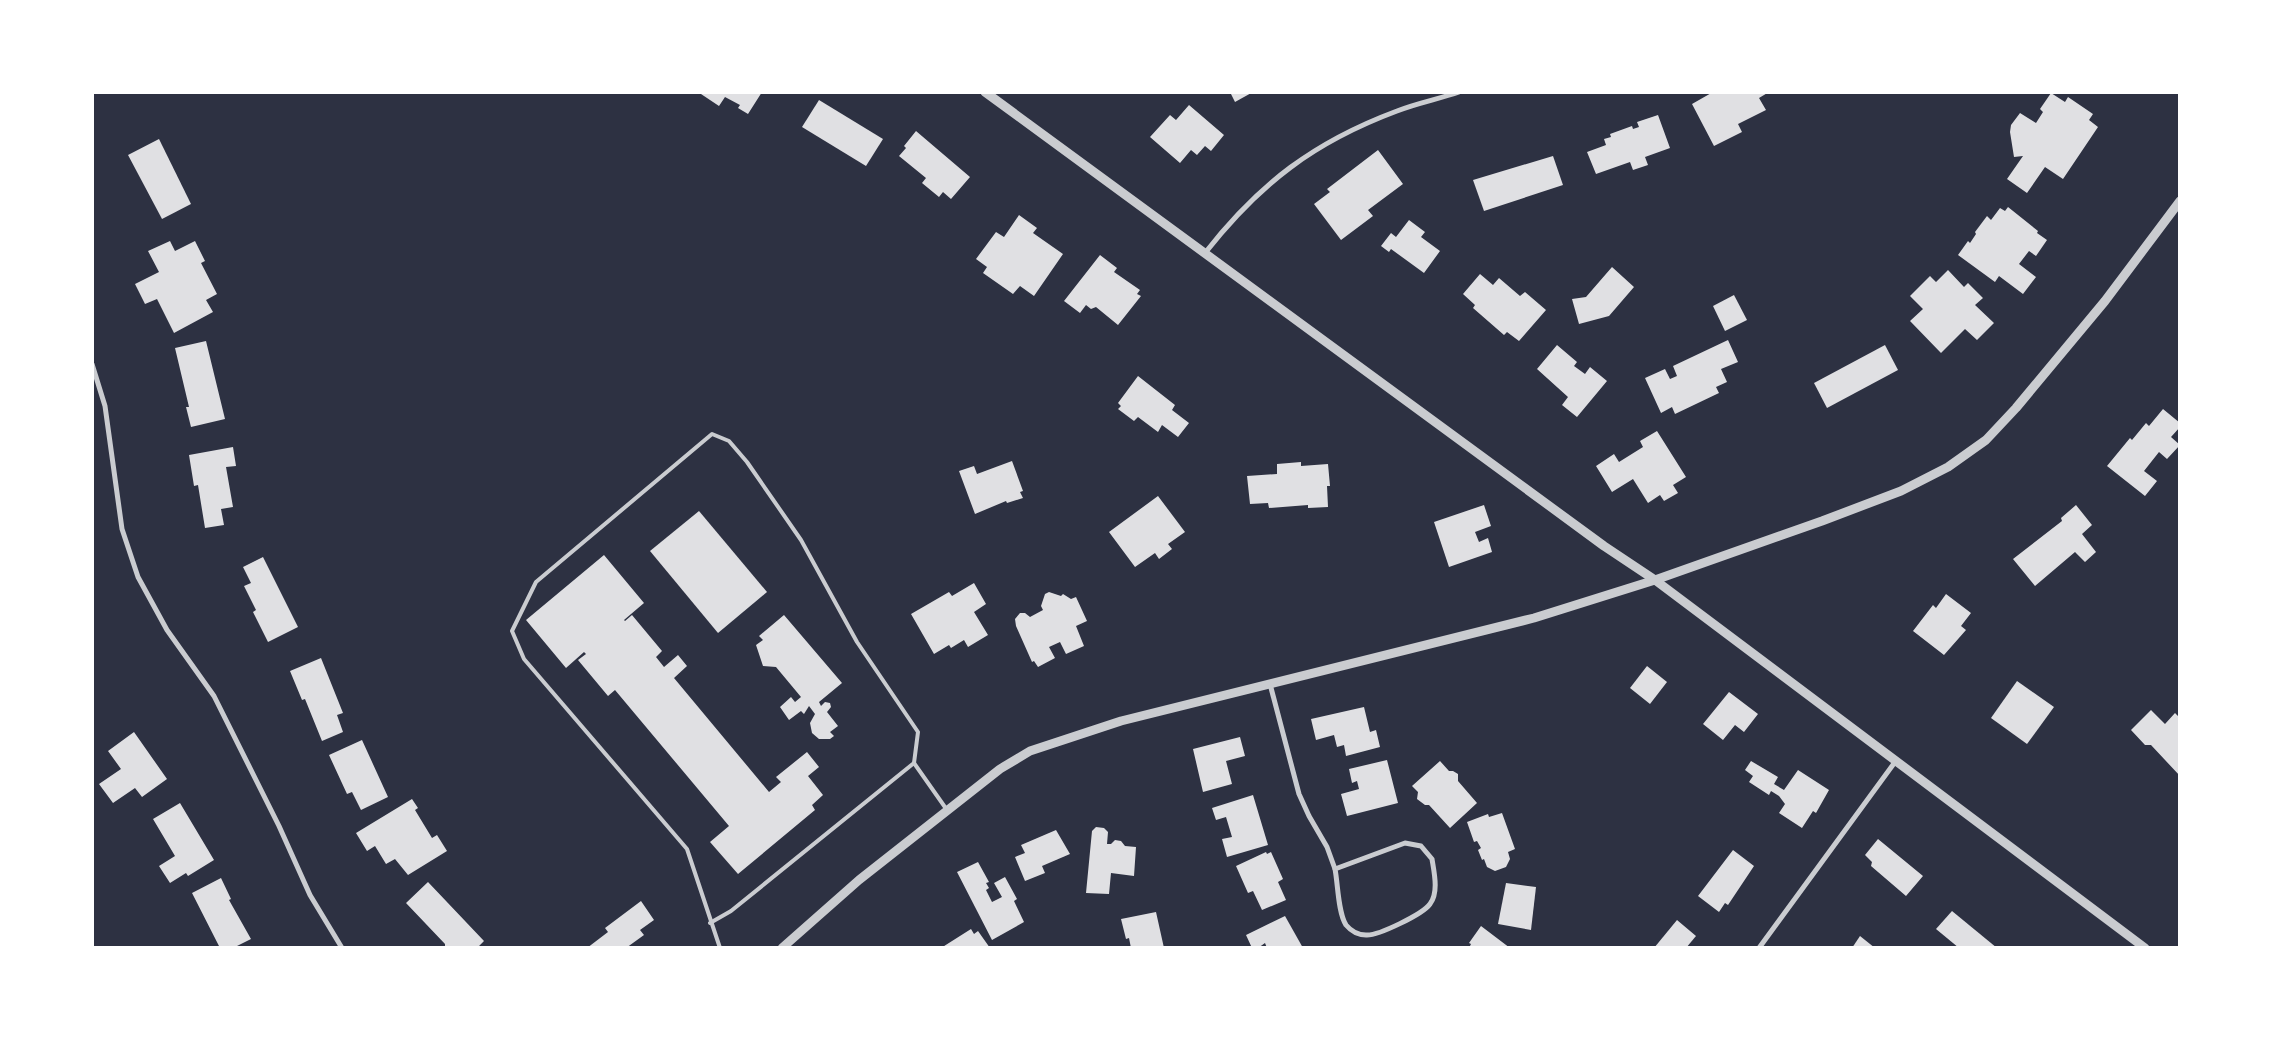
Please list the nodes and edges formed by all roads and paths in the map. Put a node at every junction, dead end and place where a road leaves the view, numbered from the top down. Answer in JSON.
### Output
{"nodes":[{"id":1,"x":985,"y":92,"type":"edge"},
{"id":2,"x":1459,"y":92,"type":"edge"},
{"id":3,"x":2180,"y":201,"type":"edge"},
{"id":4,"x":1205,"y":253,"type":"junction"},
{"id":5,"x":92,"y":364,"type":"edge"},
{"id":6,"x":1655,"y":580,"type":"junction"},
{"id":7,"x":1270,"y":684,"type":"junction"},
{"id":8,"x":1896,"y":762,"type":"junction"},
{"id":9,"x":914,"y":763,"type":"junction"},
{"id":10,"x":948,"y":810,"type":"junction"},
{"id":11,"x":1335,"y":868,"type":"junction"},
{"id":12,"x":710,"y":923,"type":"junction"},
{"id":13,"x":342,"y":948,"type":"edge"},
{"id":14,"x":720,"y":948,"type":"edge"},
{"id":15,"x":782,"y":948,"type":"edge"},
{"id":16,"x":1759,"y":948,"type":"edge"},
{"id":17,"x":2145,"y":948,"type":"edge"}],
"edges":[{"from":1,"to":4,"type":"street"},
{"from":2,"to":4,"type":"street"},
{"from":3,"to":6,"type":"street"},
{"from":4,"to":6,"type":"street"},
{"from":5,"to":13,"type":"street"},
{"from":6,"to":7,"type":"street"},
{"from":6,"to":8,"type":"street"},
{"from":7,"to":10,"type":"street"},
{"from":7,"to":11,"type":"street"},
{"from":8,"to":16,"type":"street"},
{"from":8,"to":17,"type":"street"},
{"from":9,"to":10,"type":"lane"},
{"from":9,"to":12,"type":"lane"},
{"from":9,"to":12,"type":"lane"},
{"from":10,"to":15,"type":"street"},
{"from":11,"to":11,"type":"street"},
{"from":12,"to":14,"type":"lane"}]}
